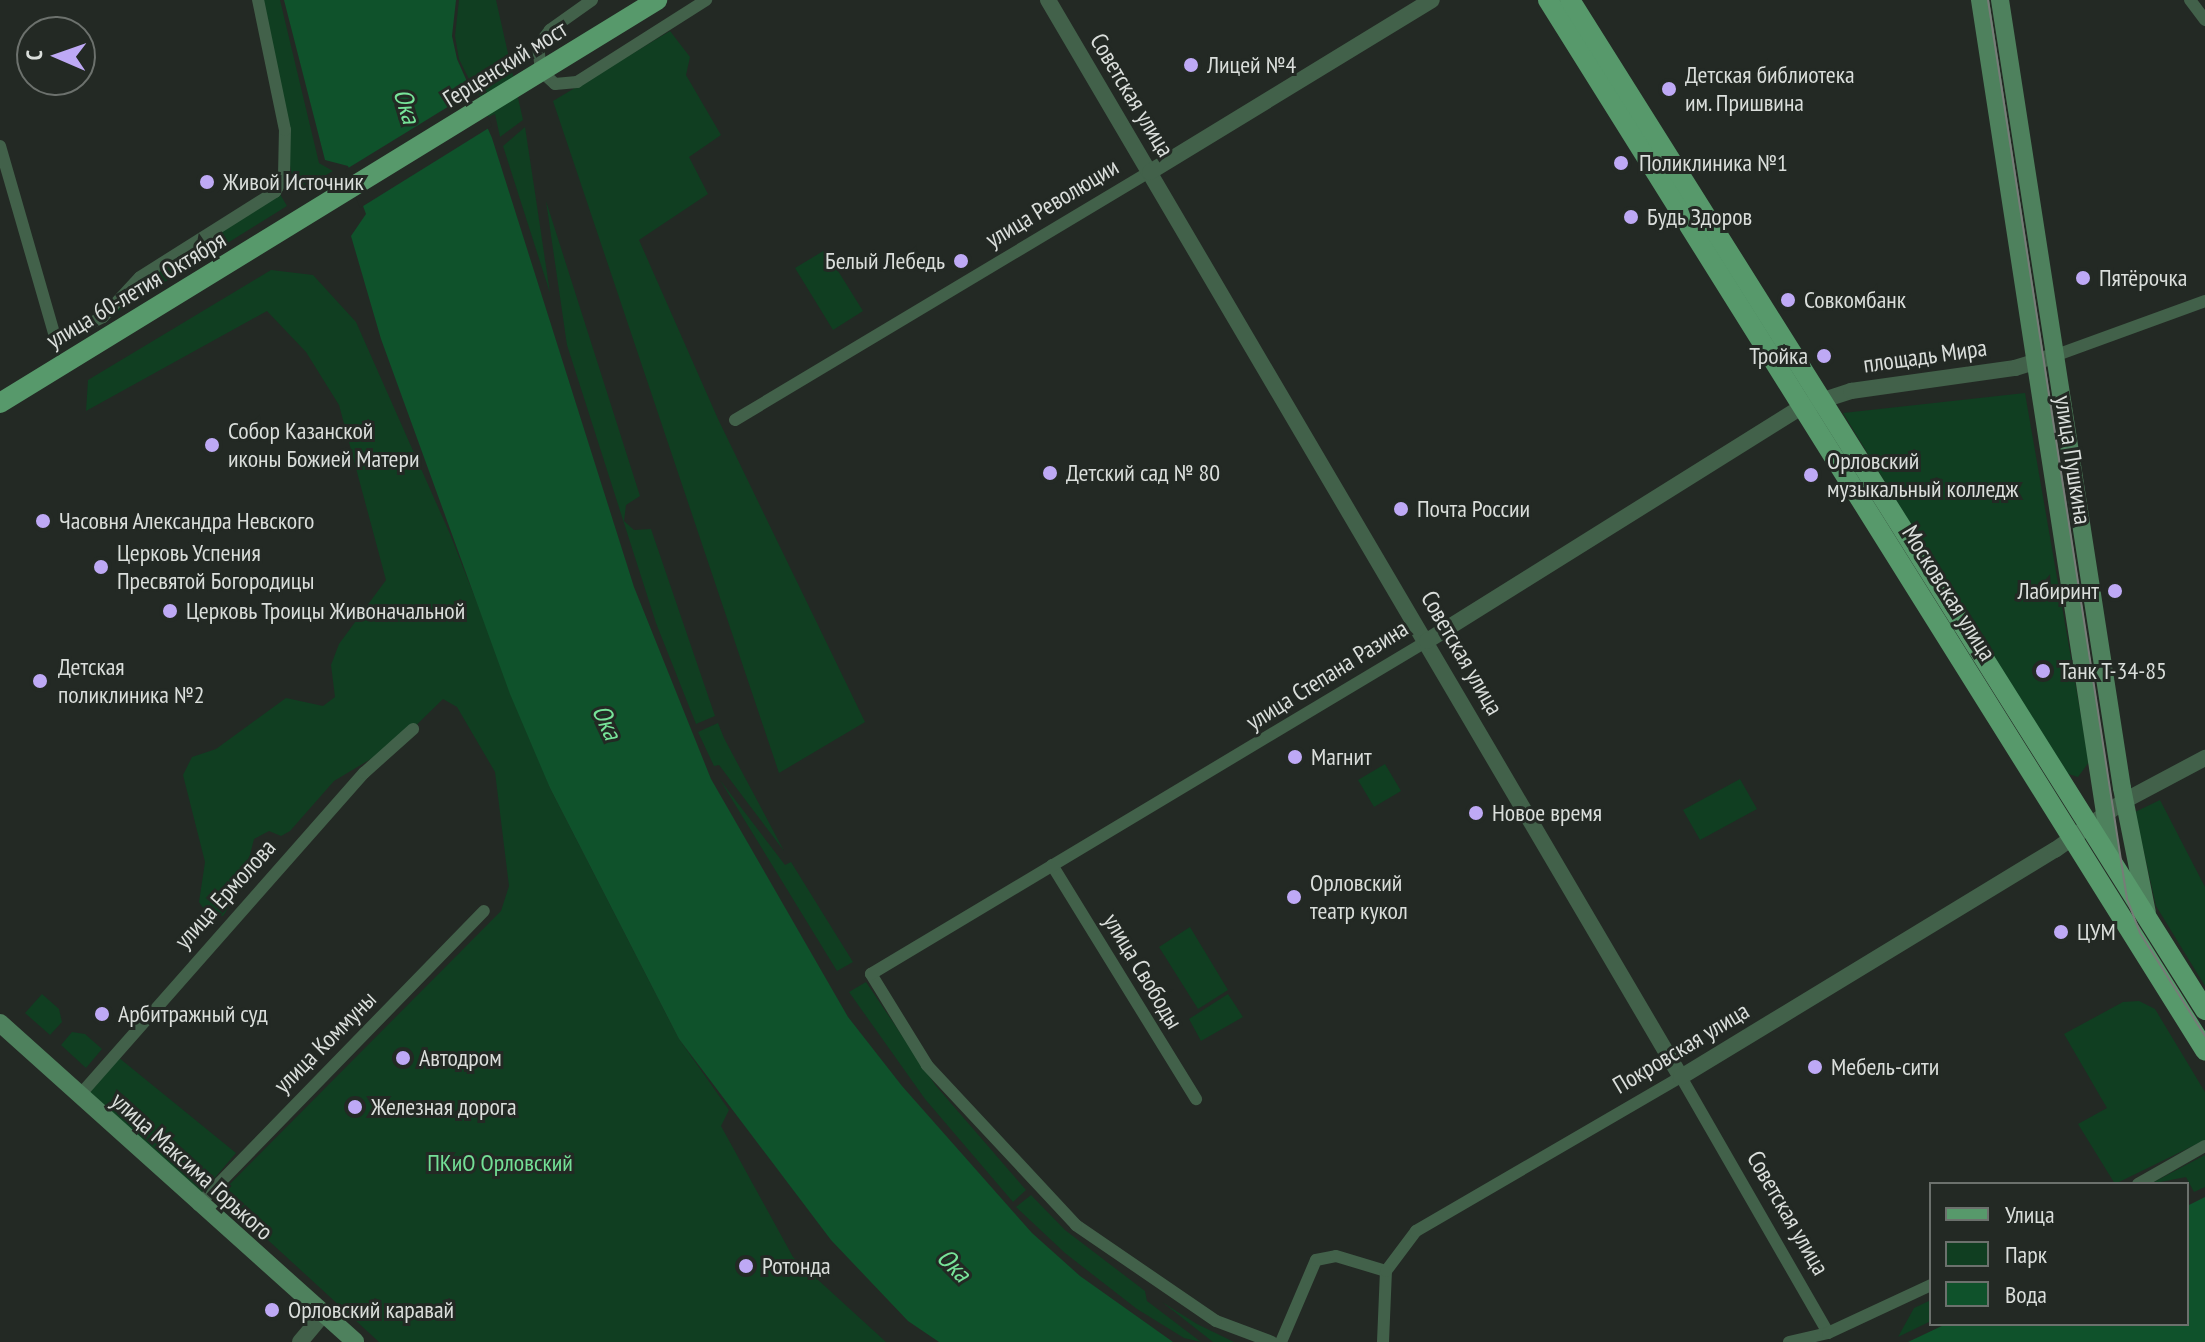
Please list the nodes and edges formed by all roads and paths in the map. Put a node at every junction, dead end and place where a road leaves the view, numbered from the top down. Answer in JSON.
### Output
{"nodes":[{"id":1,"x":258,"y":0,"type":"edge"},
{"id":2,"x":592,"y":0,"type":"edge"},
{"id":3,"x":657,"y":0,"type":"edge"},
{"id":4,"x":706,"y":0,"type":"edge"},
{"id":5,"x":1048,"y":0,"type":"edge"},
{"id":6,"x":1432,"y":0,"type":"edge"},
{"id":7,"x":1548,"y":0,"type":"edge"},
{"id":8,"x":1570,"y":0,"type":"edge"},
{"id":9,"x":1980,"y":0,"type":"edge"},
{"id":10,"x":2000,"y":0,"type":"edge"},
{"id":11,"x":2190,"y":0,"type":"edge"},
{"id":12,"x":2205,"y":20,"type":"edge"},
{"id":13,"x":0,"y":146,"type":"edge"},
{"id":14,"x":1150,"y":172,"type":"junction"},
{"id":15,"x":298,"y":222,"type":"joint"},
{"id":16,"x":2205,"y":301,"type":"edge"},
{"id":17,"x":2054,"y":356,"type":"junction"},
{"id":18,"x":2034,"y":363,"type":"junction"},
{"id":19,"x":0,"y":403,"type":"edge"},
{"id":20,"x":1810,"y":404,"type":"junction"},
{"id":21,"x":735,"y":420,"type":"dead end"},
{"id":22,"x":1427,"y":641,"type":"junction"},
{"id":23,"x":413,"y":729,"type":"dead end"},
{"id":24,"x":2205,"y":758,"type":"edge"},
{"id":25,"x":2124,"y":801,"type":"junction"},
{"id":26,"x":2087,"y":827,"type":"junction"},
{"id":27,"x":1052,"y":865,"type":"junction"},
{"id":28,"x":2114,"y":868,"type":"junction"},
{"id":29,"x":484,"y":911,"type":"dead end"},
{"id":30,"x":2148,"y":920,"type":"junction"},
{"id":31,"x":2126,"y":925,"type":"junction"},
{"id":32,"x":2205,"y":1010,"type":"edge"},
{"id":33,"x":0,"y":1023,"type":"edge"},
{"id":34,"x":2205,"y":1050,"type":"edge"},
{"id":35,"x":1681,"y":1077,"type":"junction"},
{"id":36,"x":79,"y":1096,"type":"junction"},
{"id":37,"x":1196,"y":1099,"type":"dead end"},
{"id":38,"x":2205,"y":1146,"type":"edge"},
{"id":39,"x":2142,"y":1182,"type":"edge"},
{"id":40,"x":198,"y":1205,"type":"junction"},
{"id":41,"x":1386,"y":1271,"type":"junction"},
{"id":42,"x":1929,"y":1286,"type":"edge"},
{"id":43,"x":323,"y":1315,"type":"junction"},
{"id":44,"x":1828,"y":1333,"type":"junction"},
{"id":45,"x":300,"y":1342,"type":"edge"},
{"id":46,"x":355,"y":1342,"type":"edge"},
{"id":47,"x":1272,"y":1342,"type":"edge"},
{"id":48,"x":1281,"y":1342,"type":"edge"},
{"id":49,"x":1383,"y":1342,"type":"edge"},
{"id":50,"x":1789,"y":1342,"type":"edge"}],
"edges":[{"from":1,"to":13,"type":"street"},
{"from":2,"to":4,"type":"street"},
{"from":3,"to":15,"type":"main road","name":"Герценский мост"},
{"from":5,"to":14,"type":"street","name":"Советская улица"},
{"from":6,"to":14,"type":"street","name":"улица Революции"},
{"from":7,"to":20,"type":"main road","name":"Московская улица"},
{"from":8,"to":20,"type":"main road","name":"Московская улица"},
{"from":9,"to":18,"type":"main road","name":"улица Пушкина"},
{"from":10,"to":17,"type":"main road","name":"улица Пушкина"},
{"from":11,"to":12,"type":"street"},
{"from":14,"to":21,"type":"street","name":"улица Революции"},
{"from":14,"to":22,"type":"street","name":"Советская улица"},
{"from":15,"to":19,"type":"main road","name":"улица 60-летия Октября"},
{"from":16,"to":17,"type":"street"},
{"from":17,"to":18,"type":"street","name":"площадь Мира"},
{"from":17,"to":25,"type":"main road","name":"улица Пушкина"},
{"from":18,"to":20,"type":"street","name":"площадь Мира"},
{"from":18,"to":26,"type":"main road","name":"улица Пушкина"},
{"from":20,"to":22,"type":"street","name":"улица Степана Разина"},
{"from":20,"to":26,"type":"main road","name":"Московская улица"},
{"from":22,"to":27,"type":"street","name":"улица Степана Разина"},
{"from":22,"to":35,"type":"street","name":"Советская улица"},
{"from":23,"to":36,"type":"street","name":"улица Ермолова"},
{"from":24,"to":25,"type":"street","name":"Покровская улица"},
{"from":25,"to":26,"type":"street","name":"Покровская улица"},
{"from":25,"to":30,"type":"main road"},
{"from":26,"to":28,"type":"main road","name":"Московская улица"},
{"from":26,"to":31,"type":"main road","name":"Московская улица"},
{"from":26,"to":35,"type":"street","name":"Покровская улица"},
{"from":27,"to":37,"type":"street","name":"улица Свободы"},
{"from":27,"to":47,"type":"street","name":"улица Степана Разина"},
{"from":28,"to":30,"type":"main road","name":"Московская улица"},
{"from":28,"to":31,"type":"main road"},
{"from":29,"to":40,"type":"street","name":"улица Коммуны"},
{"from":30,"to":32,"type":"main road","name":"Московская улица"},
{"from":31,"to":34,"type":"main road","name":"Московская улица"},
{"from":33,"to":36,"type":"main road","name":"улица Максима Горького"},
{"from":35,"to":41,"type":"street","name":"Покровская улица"},
{"from":35,"to":44,"type":"street","name":"Советская улица"},
{"from":36,"to":40,"type":"main road","name":"улица Максима Горького"},
{"from":38,"to":39,"type":"street"},
{"from":40,"to":43,"type":"main road","name":"улица Максима Горького"},
{"from":41,"to":48,"type":"street"},
{"from":41,"to":49,"type":"street"},
{"from":42,"to":44,"type":"street"},
{"from":43,"to":45,"type":"street"},
{"from":43,"to":46,"type":"main road","name":"улица Максима Горького"},
{"from":44,"to":50,"type":"street"}]}
